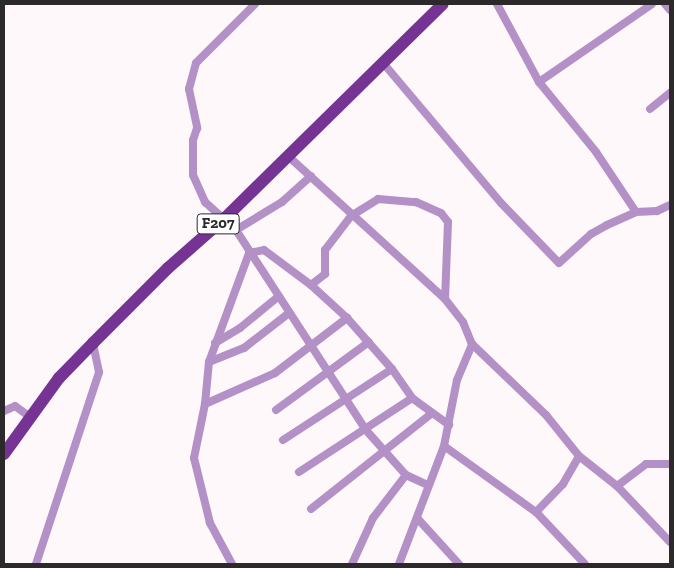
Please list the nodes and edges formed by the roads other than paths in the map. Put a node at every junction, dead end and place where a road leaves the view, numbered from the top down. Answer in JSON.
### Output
{"nodes":[{"id":1,"x":255,"y":4,"type":"edge"},
{"id":2,"x":443,"y":4,"type":"edge"},
{"id":3,"x":497,"y":4,"type":"edge"},
{"id":4,"x":652,"y":4,"type":"edge"},
{"id":5,"x":665,"y":4,"type":"edge"},
{"id":6,"x":670,"y":10,"type":"edge"},
{"id":7,"x":384,"y":64,"type":"junction"},
{"id":8,"x":539,"y":82,"type":"junction"},
{"id":9,"x":670,"y":93,"type":"edge"},
{"id":10,"x":650,"y":109,"type":"dead end"},
{"id":11,"x":288,"y":156,"type":"junction"},
{"id":12,"x":311,"y":176,"type":"junction"},
{"id":13,"x":670,"y":205,"type":"edge"},
{"id":14,"x":636,"y":212,"type":"junction"},
{"id":15,"x":351,"y":216,"type":"junction"},
{"id":16,"x":225,"y":218,"type":"junction"},
{"id":17,"x":236,"y":230,"type":"junction"},
{"id":18,"x":249,"y":253,"type":"junction"},
{"id":19,"x":312,"y":286,"type":"junction"},
{"id":20,"x":279,"y":296,"type":"junction"},
{"id":21,"x":445,"y":299,"type":"junction"},
{"id":22,"x":289,"y":313,"type":"junction"},
{"id":23,"x":347,"y":318,"type":"junction"},
{"id":24,"x":93,"y":342,"type":"junction"},
{"id":25,"x":215,"y":342,"type":"junction"},
{"id":26,"x":369,"y":342,"type":"junction"},
{"id":27,"x":472,"y":344,"type":"junction"},
{"id":28,"x":312,"y":346,"type":"junction"},
{"id":29,"x":209,"y":362,"type":"junction"},
{"id":30,"x":392,"y":369,"type":"junction"},
{"id":31,"x":329,"y":373,"type":"junction"},
{"id":32,"x":346,"y":398,"type":"junction"},
{"id":33,"x":412,"y":398,"type":"junction"},
{"id":34,"x":206,"y":404,"type":"junction"},
{"id":35,"x":276,"y":410,"type":"dead end"},
{"id":36,"x":4,"y":411,"type":"edge"},
{"id":37,"x":432,"y":413,"type":"junction"},
{"id":38,"x":29,"y":416,"type":"junction"},
{"id":39,"x":449,"y":424,"type":"junction"},
{"id":40,"x":364,"y":429,"type":"junction"},
{"id":41,"x":283,"y":440,"type":"dead end"},
{"id":42,"x":444,"y":446,"type":"junction"},
{"id":43,"x":384,"y":451,"type":"junction"},
{"id":44,"x":4,"y":454,"type":"edge"},
{"id":45,"x":579,"y":456,"type":"junction"},
{"id":46,"x":670,"y":464,"type":"edge"},
{"id":47,"x":299,"y":472,"type":"dead end"},
{"id":48,"x":406,"y":475,"type":"junction"},
{"id":49,"x":427,"y":485,"type":"junction"},
{"id":50,"x":617,"y":486,"type":"junction"},
{"id":51,"x":311,"y":509,"type":"dead end"},
{"id":52,"x":536,"y":512,"type":"junction"},
{"id":53,"x":418,"y":519,"type":"junction"},
{"id":54,"x":670,"y":542,"type":"edge"},
{"id":55,"x":36,"y":564,"type":"edge"},
{"id":56,"x":232,"y":564,"type":"edge"},
{"id":57,"x":352,"y":564,"type":"edge"},
{"id":58,"x":399,"y":564,"type":"edge"},
{"id":59,"x":459,"y":564,"type":"edge"},
{"id":60,"x":585,"y":564,"type":"edge"}],
"edges":[{"from":1,"to":16,"type":"street"},
{"from":2,"to":7,"type":"main road","number":"F207"},
{"from":3,"to":8,"type":"street"},
{"from":4,"to":8,"type":"street"},
{"from":5,"to":6,"type":"street"},
{"from":7,"to":11,"type":"main road","number":"F207"},
{"from":7,"to":14,"type":"street"},
{"from":8,"to":14,"type":"street"},
{"from":9,"to":10,"type":"street"},
{"from":11,"to":12,"type":"street"},
{"from":11,"to":16,"type":"main road","number":"F207"},
{"from":12,"to":15,"type":"street"},
{"from":12,"to":17,"type":"street"},
{"from":13,"to":14,"type":"street"},
{"from":15,"to":19,"type":"street"},
{"from":15,"to":21,"type":"street"},
{"from":15,"to":21,"type":"street"},
{"from":16,"to":17,"type":"street"},
{"from":16,"to":24,"type":"main road","number":"F207"},
{"from":17,"to":18,"type":"street"},
{"from":18,"to":19,"type":"street"},
{"from":18,"to":20,"type":"street"},
{"from":18,"to":25,"type":"street"},
{"from":19,"to":23,"type":"street"},
{"from":20,"to":22,"type":"street"},
{"from":20,"to":25,"type":"street"},
{"from":21,"to":27,"type":"street"},
{"from":22,"to":28,"type":"street"},
{"from":22,"to":29,"type":"street"},
{"from":23,"to":26,"type":"street"},
{"from":23,"to":28,"type":"street"},
{"from":24,"to":38,"type":"main road","number":"F207"},
{"from":24,"to":55,"type":"street"},
{"from":25,"to":29,"type":"street"},
{"from":26,"to":30,"type":"street"},
{"from":26,"to":31,"type":"street"},
{"from":27,"to":39,"type":"street"},
{"from":27,"to":45,"type":"street"},
{"from":28,"to":31,"type":"street"},
{"from":28,"to":34,"type":"street"},
{"from":29,"to":34,"type":"street"},
{"from":30,"to":32,"type":"street"},
{"from":30,"to":33,"type":"street"},
{"from":31,"to":32,"type":"street"},
{"from":31,"to":35,"type":"street"},
{"from":32,"to":40,"type":"street"},
{"from":32,"to":41,"type":"street"},
{"from":33,"to":37,"type":"street"},
{"from":33,"to":40,"type":"street"},
{"from":34,"to":56,"type":"street"},
{"from":36,"to":38,"type":"street"},
{"from":37,"to":39,"type":"street"},
{"from":37,"to":43,"type":"street"},
{"from":38,"to":44,"type":"main road","number":"F207"},
{"from":39,"to":42,"type":"street"},
{"from":40,"to":43,"type":"street"},
{"from":40,"to":47,"type":"street"},
{"from":42,"to":49,"type":"street"},
{"from":42,"to":52,"type":"street"},
{"from":43,"to":48,"type":"street"},
{"from":43,"to":51,"type":"street"},
{"from":45,"to":50,"type":"street"},
{"from":45,"to":52,"type":"street"},
{"from":46,"to":50,"type":"street"},
{"from":48,"to":49,"type":"street"},
{"from":48,"to":57,"type":"street"},
{"from":49,"to":53,"type":"street"},
{"from":50,"to":54,"type":"street"},
{"from":52,"to":60,"type":"street"},
{"from":53,"to":58,"type":"street"},
{"from":53,"to":59,"type":"street"}]}
